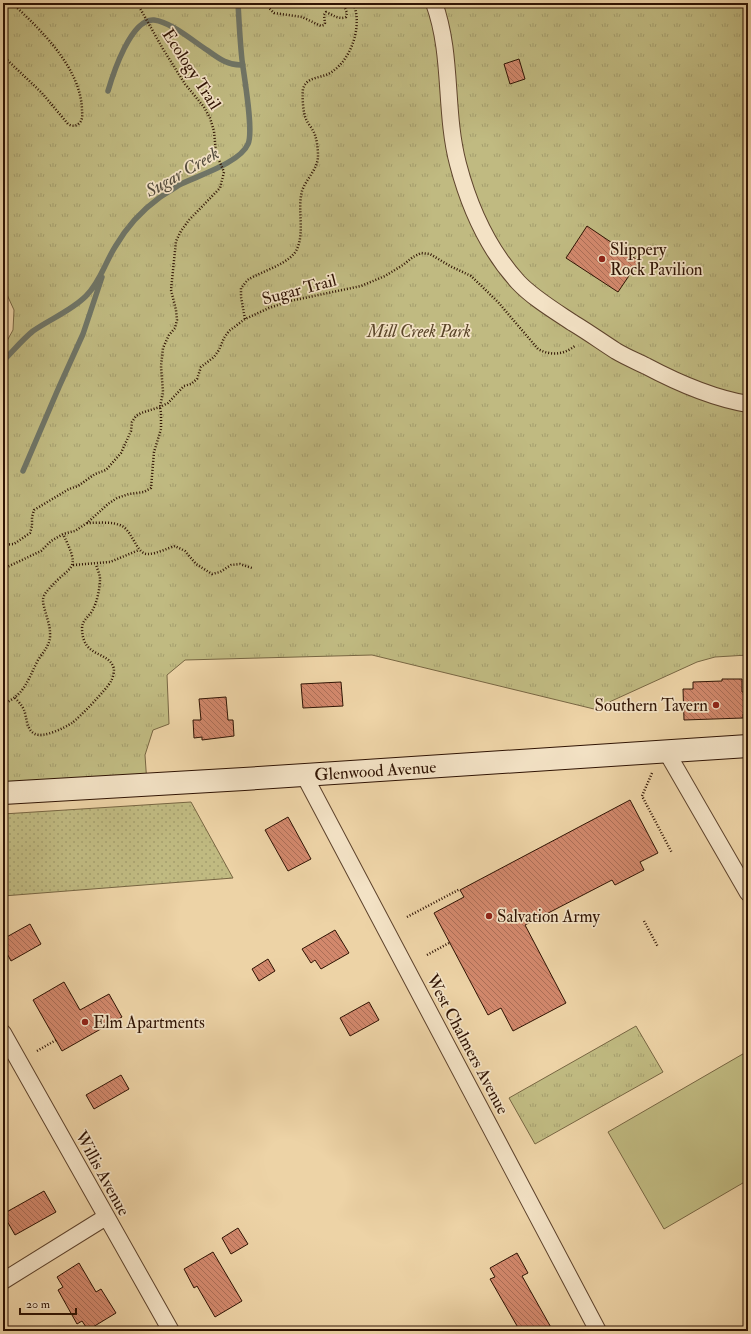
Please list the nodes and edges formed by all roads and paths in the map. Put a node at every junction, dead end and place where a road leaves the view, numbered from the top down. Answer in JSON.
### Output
{"nodes":[{"id":1,"x":12,"y":3,"type":"edge"},
{"id":2,"x":137,"y":3,"type":"edge"},
{"id":3,"x":270,"y":3,"type":"edge"},
{"id":4,"x":343,"y":3,"type":"edge"},
{"id":5,"x":354,"y":3,"type":"edge"},
{"id":6,"x":434,"y":3,"type":"edge"},
{"id":7,"x":3,"y":56,"type":"edge"},
{"id":8,"x":245,"y":319,"type":"junction"},
{"id":9,"x":589,"y":333,"type":"junction"},
{"id":10,"x":748,"y":404,"type":"edge"},
{"id":11,"x":160,"y":407,"type":"junction"},
{"id":12,"x":87,"y":523,"type":"junction"},
{"id":13,"x":63,"y":534,"type":"junction"},
{"id":14,"x":3,"y":545,"type":"edge"},
{"id":15,"x":139,"y":550,"type":"junction"},
{"id":16,"x":96,"y":564,"type":"junction"},
{"id":17,"x":73,"y":565,"type":"junction"},
{"id":18,"x":252,"y":568,"type":"dead end"},
{"id":19,"x":3,"y":569,"type":"edge"},
{"id":20,"x":15,"y":698,"type":"junction"},
{"id":21,"x":3,"y":704,"type":"edge"},
{"id":22,"x":748,"y":746,"type":"edge"},
{"id":23,"x":666,"y":751,"type":"junction"},
{"id":24,"x":652,"y":772,"type":"dead end"},
{"id":25,"x":304,"y":775,"type":"junction"},
{"id":26,"x":3,"y":793,"type":"edge"},
{"id":27,"x":672,"y":852,"type":"dead end"},
{"id":28,"x":460,"y":889,"type":"dead end"},
{"id":29,"x":748,"y":893,"type":"edge"},
{"id":30,"x":407,"y":917,"type":"dead end"},
{"id":31,"x":644,"y":921,"type":"dead end"},
{"id":32,"x":449,"y":943,"type":"dead end"},
{"id":33,"x":658,"y":947,"type":"dead end"},
{"id":34,"x":427,"y":955,"type":"dead end"},
{"id":35,"x":3,"y":1033,"type":"edge"},
{"id":36,"x":56,"y":1040,"type":"dead end"},
{"id":37,"x":37,"y":1051,"type":"dead end"},
{"id":38,"x":106,"y":1217,"type":"junction"},
{"id":39,"x":3,"y":1281,"type":"edge"},
{"id":40,"x":171,"y":1331,"type":"edge"},
{"id":41,"x":598,"y":1331,"type":"edge"}],
"edges":[{"from":1,"to":7,"type":"path"},
{"from":2,"to":11,"type":"path","name":"Ecology Trail"},
{"from":3,"to":4,"type":"path"},
{"from":5,"to":8,"type":"path","name":"Sugar Trail"},
{"from":6,"to":9,"type":"street"},
{"from":8,"to":9,"type":"path","name":"Sugar Trail"},
{"from":8,"to":11,"type":"path"},
{"from":9,"to":10,"type":"street"},
{"from":11,"to":12,"type":"path","name":"Ecology Trail"},
{"from":11,"to":14,"type":"path"},
{"from":12,"to":13,"type":"path"},
{"from":12,"to":15,"type":"path"},
{"from":13,"to":17,"type":"path"},
{"from":13,"to":19,"type":"path"},
{"from":15,"to":16,"type":"path"},
{"from":15,"to":18,"type":"path"},
{"from":16,"to":17,"type":"path"},
{"from":16,"to":20,"type":"path"},
{"from":17,"to":20,"type":"path"},
{"from":20,"to":21,"type":"path"},
{"from":22,"to":23,"type":"main road","name":"Glenwood Avenue"},
{"from":23,"to":25,"type":"main road","name":"Glenwood Avenue"},
{"from":23,"to":29,"type":"street"},
{"from":24,"to":27,"type":"path"},
{"from":25,"to":26,"type":"main road","name":"Glenwood Avenue"},
{"from":25,"to":41,"type":"street","name":"West Chalmers Avenue"},
{"from":28,"to":30,"type":"path"},
{"from":31,"to":33,"type":"path"},
{"from":32,"to":34,"type":"path"},
{"from":35,"to":38,"type":"street","name":"Willis Avenue"},
{"from":36,"to":37,"type":"path"},
{"from":38,"to":39,"type":"street"},
{"from":38,"to":40,"type":"street","name":"Willis Avenue"}]}
